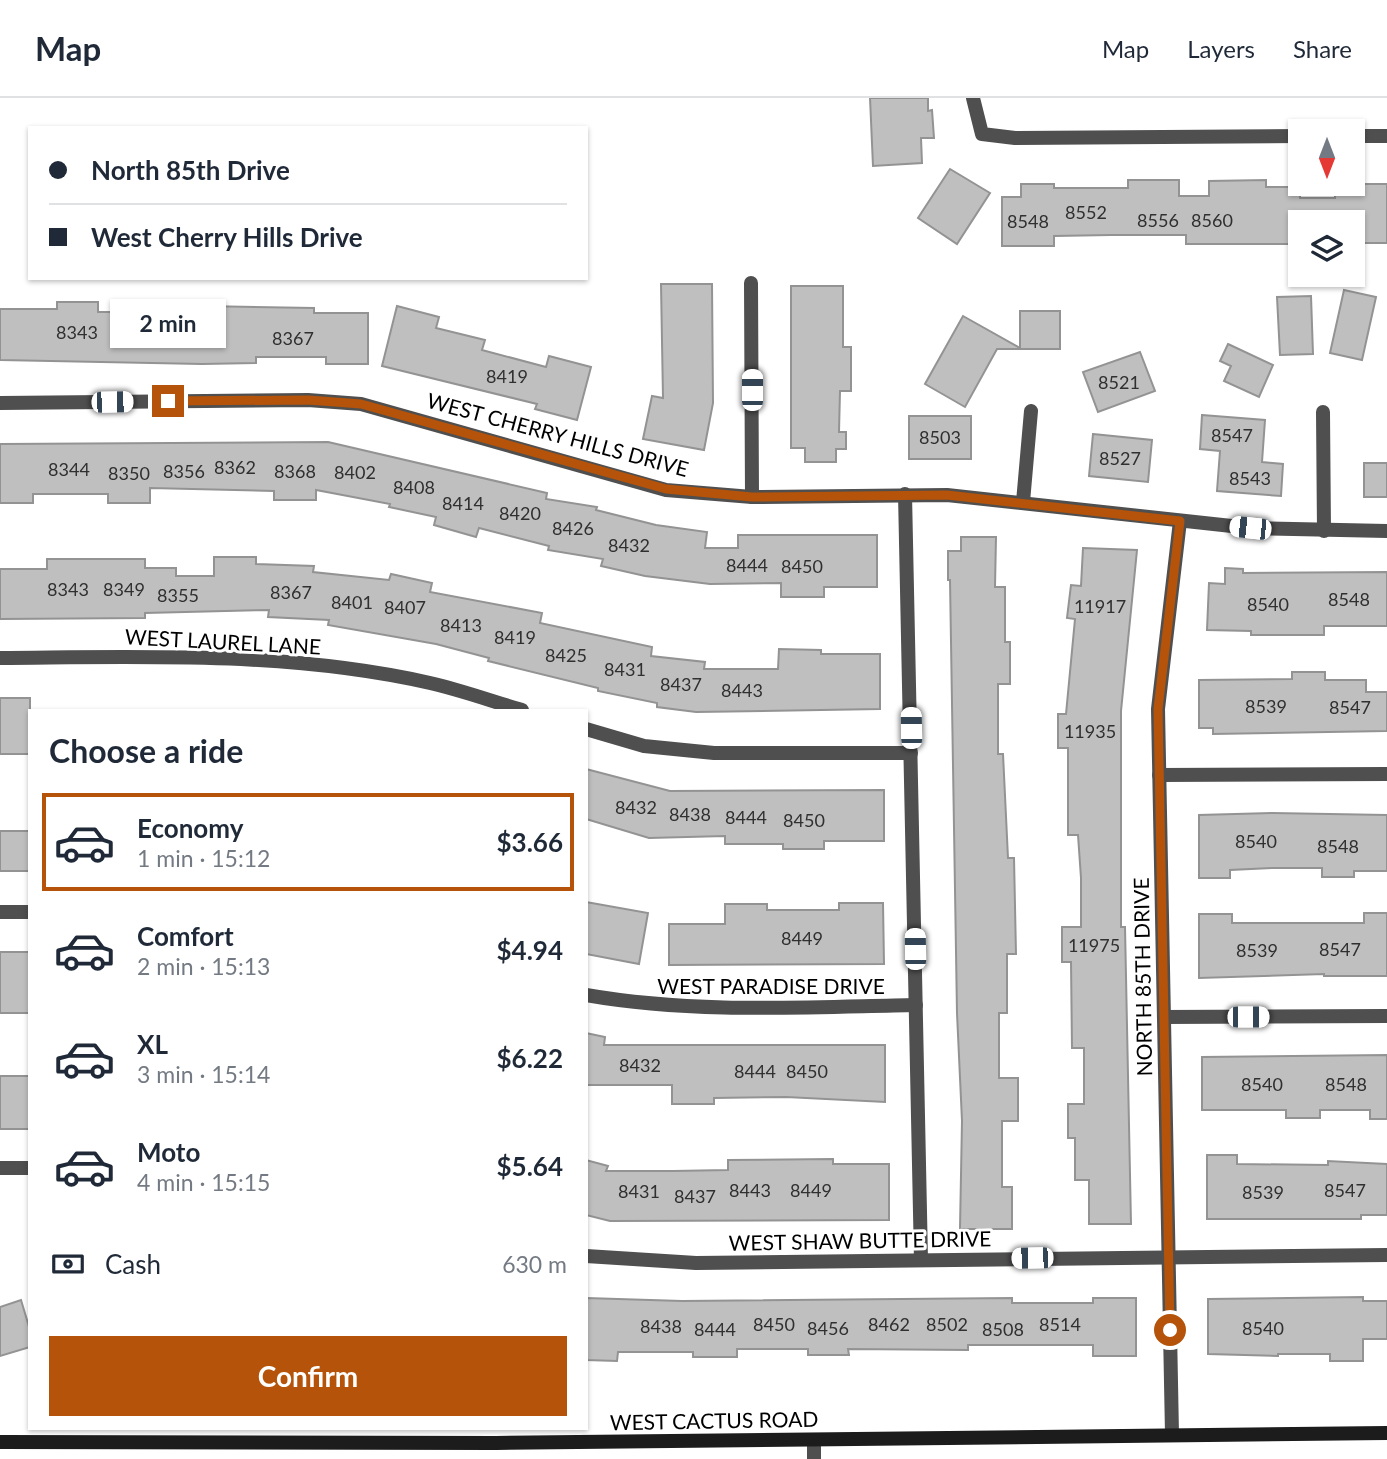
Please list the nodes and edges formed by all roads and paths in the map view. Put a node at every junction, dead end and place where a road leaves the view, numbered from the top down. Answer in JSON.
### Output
{"nodes":[{"id":1,"x":973,"y":98,"type":"edge"},
{"id":2,"x":1288,"y":136,"type":"edge"},
{"id":3,"x":1365,"y":136,"type":"edge"},
{"id":4,"x":1387,"y":136,"type":"edge"},
{"id":5,"x":751,"y":283,"type":"dead end"},
{"id":6,"x":0,"y":403,"type":"edge"},
{"id":7,"x":1031,"y":411,"type":"dead end"},
{"id":8,"x":1322,"y":412,"type":"dead end"},
{"id":9,"x":905,"y":494,"type":"junction"},
{"id":10,"x":752,"y":497,"type":"junction"},
{"id":11,"x":1023,"y":502,"type":"junction"},
{"id":12,"x":1180,"y":521,"type":"junction"},
{"id":13,"x":1324,"y":531,"type":"junction"},
{"id":14,"x":1387,"y":531,"type":"edge"},
{"id":15,"x":0,"y":658,"type":"edge"},
{"id":16,"x":519,"y":709,"type":"edge"},
{"id":17,"x":588,"y":730,"type":"edge"},
{"id":18,"x":911,"y":754,"type":"junction"},
{"id":19,"x":1387,"y":774,"type":"edge"},
{"id":20,"x":1159,"y":775,"type":"junction"},
{"id":21,"x":0,"y":912,"type":"edge"},
{"id":22,"x":28,"y":912,"type":"edge"},
{"id":23,"x":588,"y":995,"type":"edge"},
{"id":24,"x":916,"y":1005,"type":"junction"},
{"id":25,"x":1387,"y":1016,"type":"edge"},
{"id":26,"x":1164,"y":1017,"type":"junction"},
{"id":27,"x":0,"y":1168,"type":"edge"},
{"id":28,"x":28,"y":1168,"type":"edge"},
{"id":29,"x":1387,"y":1255,"type":"edge"},
{"id":30,"x":588,"y":1256,"type":"edge"},
{"id":31,"x":1169,"y":1256,"type":"junction"},
{"id":32,"x":921,"y":1260,"type":"junction"},
{"id":33,"x":1387,"y":1433,"type":"edge"},
{"id":34,"x":1172,"y":1434,"type":"junction"},
{"id":35,"x":814,"y":1440,"type":"junction"},
{"id":36,"x":0,"y":1442,"type":"edge"},
{"id":37,"x":814,"y":1459,"type":"edge"}],
"edges":[{"from":1,"to":2,"type":"street"},
{"from":3,"to":4,"type":"street"},
{"from":5,"to":10,"type":"street"},
{"from":6,"to":10,"type":"street","name":"WEST CHERRY HILLS DRIVE"},
{"from":7,"to":11,"type":"street"},
{"from":8,"to":13,"type":"street"},
{"from":9,"to":10,"type":"street","name":"WEST CHERRY HILLS DRIVE"},
{"from":9,"to":11,"type":"street","name":"WEST CHERRY HILLS DRIVE"},
{"from":9,"to":18,"type":"street"},
{"from":11,"to":12,"type":"street","name":"WEST CHERRY HILLS DRIVE"},
{"from":12,"to":13,"type":"street","name":"WEST CHERRY HILLS DRIVE"},
{"from":12,"to":20,"type":"street","name":"NORTH 85TH DRIVE"},
{"from":13,"to":14,"type":"street","name":"WEST CHERRY HILLS DRIVE"},
{"from":15,"to":16,"type":"street","name":"WEST LAUREL LANE"},
{"from":17,"to":18,"type":"street"},
{"from":18,"to":24,"type":"street"},
{"from":19,"to":20,"type":"street"},
{"from":20,"to":26,"type":"street","name":"NORTH 85TH DRIVE"},
{"from":21,"to":22,"type":"street"},
{"from":23,"to":24,"type":"street","name":"WEST PARADISE DRIVE"},
{"from":24,"to":32,"type":"street"},
{"from":25,"to":26,"type":"street"},
{"from":26,"to":31,"type":"street","name":"NORTH 85TH DRIVE"},
{"from":27,"to":28,"type":"street"},
{"from":29,"to":31,"type":"street","name":"WEST SHAW BUTTE DRIVE"},
{"from":30,"to":32,"type":"street","name":"WEST SHAW BUTTE DRIVE"},
{"from":31,"to":32,"type":"street","name":"WEST SHAW BUTTE DRIVE"},
{"from":31,"to":34,"type":"street","name":"NORTH 85TH DRIVE"},
{"from":33,"to":34,"type":"main road","name":"WEST CACTUS ROAD"},
{"from":34,"to":35,"type":"main road","name":"WEST CACTUS ROAD"},
{"from":35,"to":36,"type":"main road","name":"WEST CACTUS ROAD"},
{"from":35,"to":37,"type":"street"}]}
